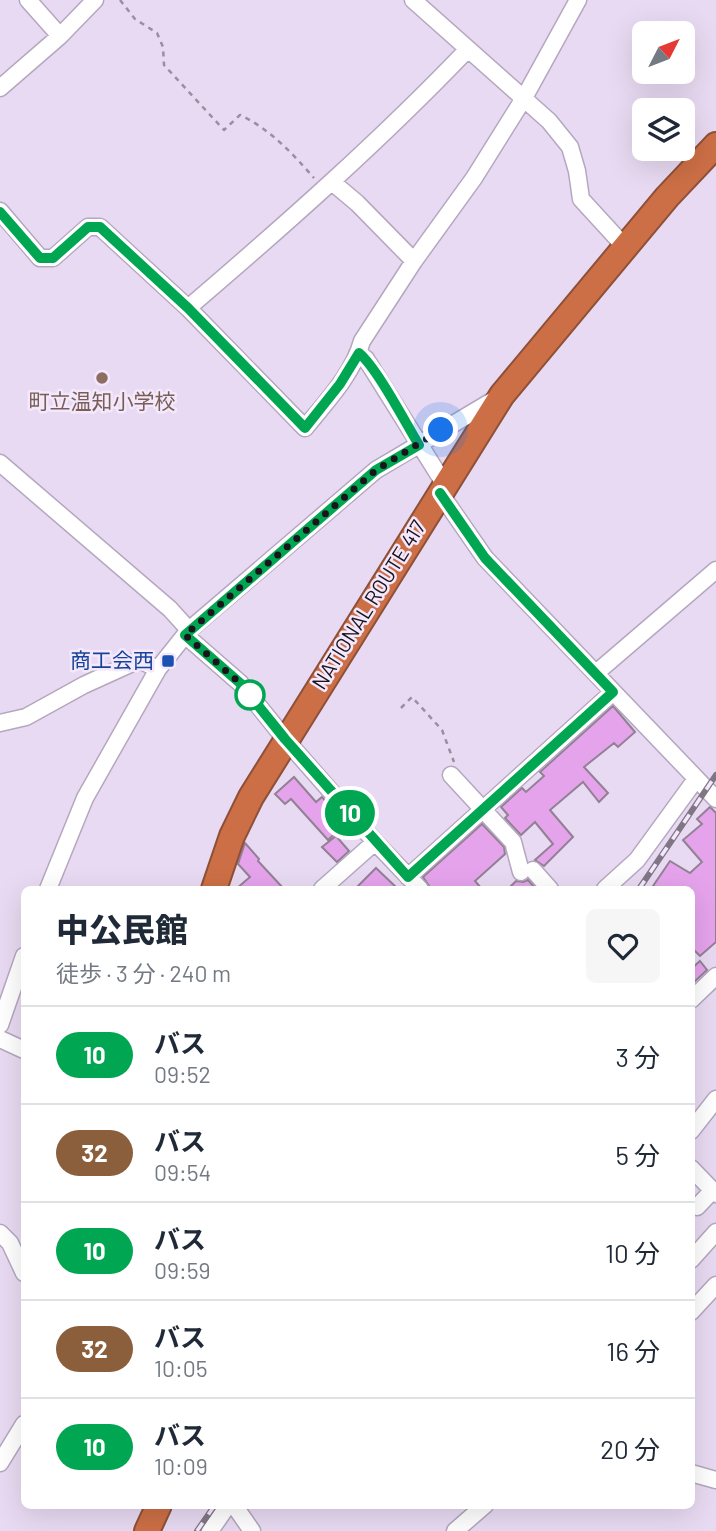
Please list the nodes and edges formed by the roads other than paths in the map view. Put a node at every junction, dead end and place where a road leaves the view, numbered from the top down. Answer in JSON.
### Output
{"nodes":[{"id":1,"x":29,"y":0,"type":"edge"},
{"id":2,"x":94,"y":0,"type":"edge"},
{"id":3,"x":413,"y":0,"type":"edge"},
{"id":4,"x":578,"y":0,"type":"edge"},
{"id":5,"x":60,"y":37,"type":"junction"},
{"id":6,"x":468,"y":49,"type":"junction"},
{"id":7,"x":0,"y":88,"type":"edge"},
{"id":8,"x":524,"y":99,"type":"junction"},
{"id":9,"x":716,"y":145,"type":"edge"},
{"id":10,"x":328,"y":186,"type":"junction"},
{"id":11,"x":0,"y":212,"type":"edge"},
{"id":12,"x":625,"y":247,"type":"junction"},
{"id":13,"x":414,"y":261,"type":"junction"},
{"id":14,"x":188,"y":308,"type":"junction"},
{"id":15,"x":359,"y":353,"type":"junction"},
{"id":16,"x":502,"y":395,"type":"junction"},
{"id":17,"x":419,"y":445,"type":"junction"},
{"id":18,"x":0,"y":463,"type":"edge"},
{"id":19,"x":442,"y":489,"type":"junction"},
{"id":20,"x":716,"y":570,"type":"edge"},
{"id":21,"x":187,"y":633,"type":"junction"},
{"id":22,"x":158,"y":669,"type":"junction"},
{"id":23,"x":596,"y":673,"type":"junction"},
{"id":24,"x":613,"y":692,"type":"junction"},
{"id":25,"x":0,"y":723,"type":"edge"},
{"id":26,"x":285,"y":739,"type":"junction"},
{"id":27,"x":453,"y":778,"type":"road end"},
{"id":28,"x":696,"y":779,"type":"junction"},
{"id":29,"x":716,"y":799,"type":"edge"},
{"id":30,"x":483,"y":810,"type":"junction"},
{"id":31,"x":375,"y":842,"type":"junction"},
{"id":32,"x":414,"y":883,"type":"edge"},
{"id":33,"x":49,"y":886,"type":"edge"},
{"id":34,"x":215,"y":886,"type":"edge"},
{"id":35,"x":325,"y":886,"type":"edge"},
{"id":36,"x":547,"y":886,"type":"edge"},
{"id":37,"x":608,"y":886,"type":"edge"},
{"id":38,"x":21,"y":965,"type":"edge"},
{"id":39,"x":716,"y":976,"type":"edge"},
{"id":40,"x":695,"y":996,"type":"edge"},
{"id":41,"x":0,"y":1025,"type":"edge"},
{"id":42,"x":0,"y":1039,"type":"edge"},
{"id":43,"x":21,"y":1049,"type":"edge"},
{"id":44,"x":716,"y":1100,"type":"edge"},
{"id":45,"x":695,"y":1126,"type":"edge"},
{"id":46,"x":695,"y":1172,"type":"edge"},
{"id":47,"x":714,"y":1192,"type":"edge"},
{"id":48,"x":697,"y":1207,"type":"dead end"},
{"id":49,"x":0,"y":1233,"type":"edge"},
{"id":50,"x":716,"y":1233,"type":"edge"},
{"id":51,"x":695,"y":1256,"type":"edge"},
{"id":52,"x":21,"y":1267,"type":"edge"},
{"id":53,"x":716,"y":1285,"type":"edge"},
{"id":54,"x":695,"y":1308,"type":"edge"},
{"id":55,"x":21,"y":1429,"type":"edge"},
{"id":56,"x":0,"y":1463,"type":"edge"},
{"id":57,"x":695,"y":1474,"type":"edge"},
{"id":58,"x":716,"y":1480,"type":"edge"},
{"id":59,"x":157,"y":1509,"type":"edge"},
{"id":60,"x":225,"y":1509,"type":"edge"},
{"id":61,"x":237,"y":1509,"type":"edge"},
{"id":62,"x":478,"y":1509,"type":"edge"},
{"id":63,"x":461,"y":1519,"type":"edge"},
{"id":64,"x":147,"y":1531,"type":"edge"},
{"id":65,"x":210,"y":1531,"type":"edge"},
{"id":66,"x":252,"y":1531,"type":"edge"}],
"edges":[{"from":1,"to":5,"type":"street"},
{"from":2,"to":5,"type":"street"},
{"from":3,"to":6,"type":"street"},
{"from":4,"to":8,"type":"street"},
{"from":5,"to":7,"type":"street"},
{"from":6,"to":8,"type":"street"},
{"from":6,"to":10,"type":"street"},
{"from":8,"to":12,"type":"street"},
{"from":8,"to":13,"type":"street"},
{"from":9,"to":12,"type":"highway","name":"NATIONAL ROUTE 417"},
{"from":10,"to":13,"type":"street"},
{"from":10,"to":14,"type":"street"},
{"from":11,"to":14,"type":"street"},
{"from":12,"to":16,"type":"highway","name":"NATIONAL ROUTE 417"},
{"from":13,"to":15,"type":"street"},
{"from":14,"to":15,"type":"street"},
{"from":15,"to":17,"type":"street"},
{"from":16,"to":17,"type":"street"},
{"from":16,"to":19,"type":"highway","name":"NATIONAL ROUTE 417"},
{"from":17,"to":19,"type":"street"},
{"from":17,"to":21,"type":"street"},
{"from":18,"to":21,"type":"street"},
{"from":19,"to":23,"type":"street"},
{"from":19,"to":26,"type":"highway","name":"NATIONAL ROUTE 417"},
{"from":20,"to":23,"type":"street"},
{"from":21,"to":22,"type":"street"},
{"from":21,"to":26,"type":"street"},
{"from":22,"to":25,"type":"street"},
{"from":22,"to":33,"type":"street"},
{"from":23,"to":24,"type":"street"},
{"from":24,"to":28,"type":"street"},
{"from":24,"to":30,"type":"street"},
{"from":26,"to":31,"type":"street"},
{"from":26,"to":34,"type":"highway","name":"NATIONAL ROUTE 417"},
{"from":27,"to":30,"type":"street"},
{"from":28,"to":29,"type":"street"},
{"from":28,"to":37,"type":"street"},
{"from":30,"to":32,"type":"street"},
{"from":30,"to":36,"type":"street"},
{"from":31,"to":32,"type":"street"},
{"from":31,"to":35,"type":"street"},
{"from":38,"to":41,"type":"street"},
{"from":39,"to":40,"type":"street"},
{"from":42,"to":43,"type":"street"},
{"from":44,"to":45,"type":"street"},
{"from":46,"to":47,"type":"street"},
{"from":47,"to":48,"type":"street"},
{"from":49,"to":52,"type":"street"},
{"from":50,"to":51,"type":"street"},
{"from":53,"to":54,"type":"street"},
{"from":55,"to":56,"type":"street"},
{"from":57,"to":58,"type":"street"},
{"from":59,"to":64,"type":"highway"},
{"from":60,"to":65,"type":"street"},
{"from":61,"to":66,"type":"street"},
{"from":62,"to":63,"type":"street"}]}
